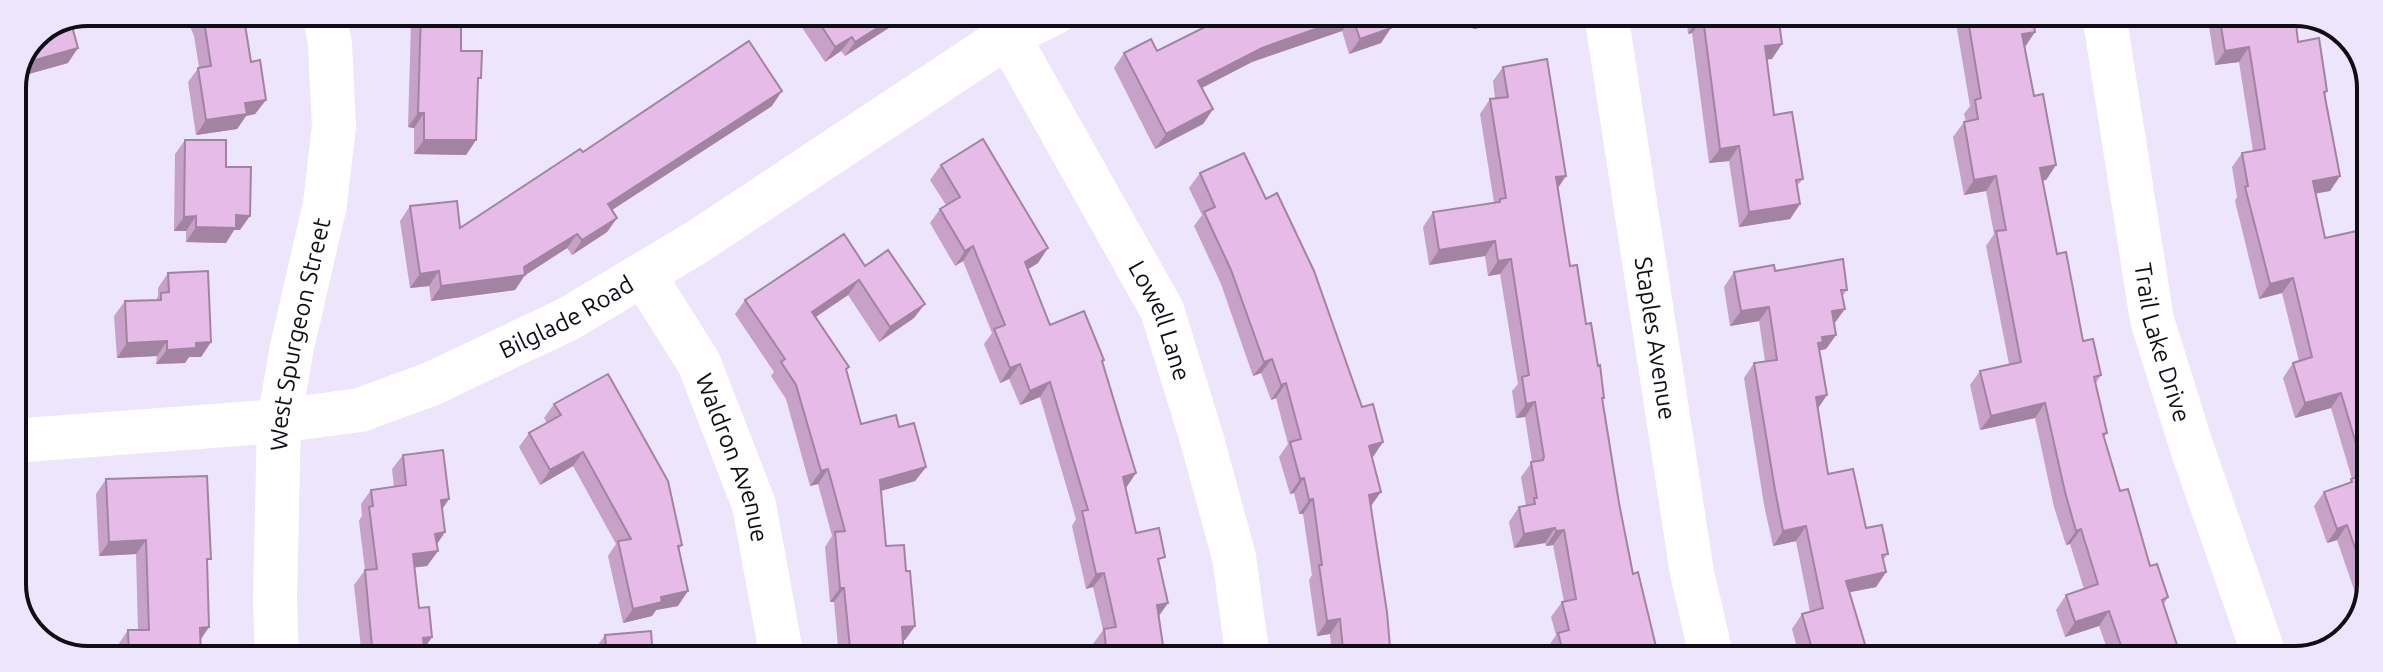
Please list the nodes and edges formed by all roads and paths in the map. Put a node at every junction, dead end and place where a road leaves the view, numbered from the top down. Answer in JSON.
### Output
{"nodes":[{"id":1,"x":327,"y":26,"type":"edge"},
{"id":2,"x":999,"y":26,"type":"edge"},
{"id":3,"x":1003,"y":26,"type":"edge"},
{"id":4,"x":1608,"y":26,"type":"edge"},
{"id":5,"x":2106,"y":26,"type":"edge"},
{"id":6,"x":643,"y":274,"type":"junction"},
{"id":7,"x":279,"y":421,"type":"junction"},
{"id":8,"x":26,"y":440,"type":"edge"},
{"id":9,"x":277,"y":646,"type":"edge"},
{"id":10,"x":780,"y":646,"type":"edge"},
{"id":11,"x":1246,"y":646,"type":"edge"},
{"id":12,"x":1709,"y":646,"type":"edge"},
{"id":13,"x":2261,"y":646,"type":"edge"}],
"edges":[{"from":1,"to":7,"type":"street","name":"West Spurgeon Street"},
{"from":2,"to":6,"type":"street","name":"Bilglade Road"},
{"from":3,"to":11,"type":"street","name":"Lowell Lane"},
{"from":4,"to":12,"type":"street","name":"Staples Avenue"},
{"from":5,"to":13,"type":"street","name":"Trail Lake Drive"},
{"from":6,"to":7,"type":"street","name":"Bilglade Road"},
{"from":6,"to":10,"type":"street","name":"Waldron Avenue"},
{"from":7,"to":8,"type":"street","name":"Bilglade Road"},
{"from":7,"to":9,"type":"street","name":"West Spurgeon Street"}]}
